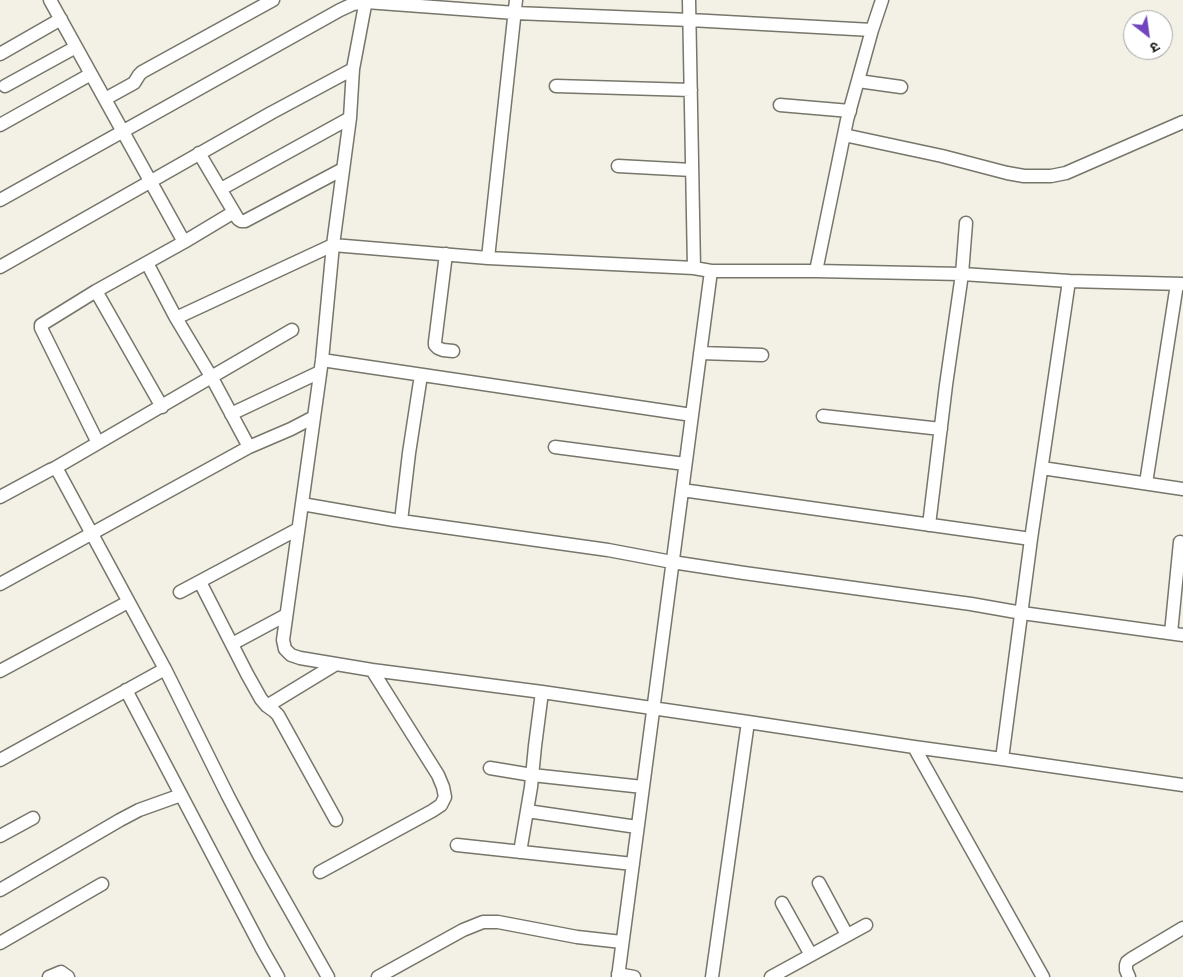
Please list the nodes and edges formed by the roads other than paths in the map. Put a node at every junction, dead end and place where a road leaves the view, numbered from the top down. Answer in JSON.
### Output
{"nodes":[{"id":1,"x":50,"y":0,"type":"edge"},
{"id":2,"x":273,"y":0,"type":"edge"},
{"id":3,"x":689,"y":0,"type":"edge"},
{"id":4,"x":882,"y":0,"type":"edge"},
{"id":5,"x":366,"y":1,"type":"edge"},
{"id":6,"x":516,"y":6,"type":"edge"},
{"id":7,"x":61,"y":19,"type":"junction"},
{"id":8,"x":690,"y":20,"type":"junction"},
{"id":9,"x":872,"y":30,"type":"junction"},
{"id":10,"x":76,"y":47,"type":"junction"},
{"id":11,"x":0,"y":54,"type":"edge"},
{"id":12,"x":353,"y":69,"type":"junction"},
{"id":13,"x":91,"y":74,"type":"junction"},
{"id":14,"x":858,"y":81,"type":"junction"},
{"id":15,"x":4,"y":86,"type":"dead end"},
{"id":16,"x":556,"y":86,"type":"dead end"},
{"id":17,"x":901,"y":87,"type":"dead end"},
{"id":18,"x":691,"y":90,"type":"junction"},
{"id":19,"x":105,"y":99,"type":"junction"},
{"id":20,"x":780,"y":105,"type":"dead end"},
{"id":21,"x":850,"y":111,"type":"junction"},
{"id":22,"x":350,"y":118,"type":"junction"},
{"id":23,"x":1183,"y":122,"type":"edge"},
{"id":24,"x":0,"y":124,"type":"edge"},
{"id":25,"x":122,"y":131,"type":"junction"},
{"id":26,"x":844,"y":135,"type":"junction"},
{"id":27,"x":200,"y":153,"type":"junction"},
{"id":28,"x":618,"y":166,"type":"dead end"},
{"id":29,"x":343,"y":169,"type":"junction"},
{"id":30,"x":692,"y":170,"type":"junction"},
{"id":31,"x":150,"y":181,"type":"junction"},
{"id":32,"x":221,"y":189,"type":"junction"},
{"id":33,"x":0,"y":200,"type":"edge"},
{"id":34,"x":234,"y":212,"type":"junction"},
{"id":35,"x":966,"y":223,"type":"dead end"},
{"id":36,"x":184,"y":242,"type":"junction"},
{"id":37,"x":333,"y":245,"type":"junction"},
{"id":38,"x":446,"y":254,"type":"junction"},
{"id":39,"x":488,"y":258,"type":"junction"},
{"id":40,"x":147,"y":263,"type":"junction"},
{"id":41,"x":0,"y":267,"type":"edge"},
{"id":42,"x":694,"y":268,"type":"junction"},
{"id":43,"x":711,"y":270,"type":"junction"},
{"id":44,"x":816,"y":271,"type":"junction"},
{"id":45,"x":962,"y":274,"type":"junction"},
{"id":46,"x":1069,"y":281,"type":"junction"},
{"id":47,"x":1180,"y":284,"type":"edge"},
{"id":48,"x":96,"y":291,"type":"junction"},
{"id":49,"x":176,"y":318,"type":"junction"},
{"id":50,"x":292,"y":330,"type":"dead end"},
{"id":51,"x":453,"y":352,"type":"dead end"},
{"id":52,"x":700,"y":353,"type":"junction"},
{"id":53,"x":762,"y":355,"type":"dead end"},
{"id":54,"x":321,"y":366,"type":"junction"},
{"id":55,"x":421,"y":375,"type":"junction"},
{"id":56,"x":212,"y":378,"type":"junction"},
{"id":57,"x":162,"y":407,"type":"junction"},
{"id":58,"x":232,"y":414,"type":"junction"},
{"id":59,"x":692,"y":415,"type":"junction"},
{"id":60,"x":823,"y":416,"type":"dead end"},
{"id":61,"x":314,"y":417,"type":"junction"},
{"id":62,"x":941,"y":429,"type":"junction"},
{"id":63,"x":98,"y":442,"type":"junction"},
{"id":64,"x":249,"y":447,"type":"junction"},
{"id":65,"x":555,"y":447,"type":"dead end"},
{"id":66,"x":685,"y":464,"type":"junction"},
{"id":67,"x":56,"y":468,"type":"junction"},
{"id":68,"x":1042,"y":468,"type":"junction"},
{"id":69,"x":1146,"y":483,"type":"junction"},
{"id":70,"x":1183,"y":489,"type":"edge"},
{"id":71,"x":682,"y":490,"type":"junction"},
{"id":72,"x":0,"y":497,"type":"edge"},
{"id":73,"x":302,"y":504,"type":"junction"},
{"id":74,"x":401,"y":521,"type":"junction"},
{"id":75,"x":929,"y":525,"type":"junction"},
{"id":76,"x":298,"y":529,"type":"junction"},
{"id":77,"x":92,"y":533,"type":"junction"},
{"id":78,"x":1031,"y":539,"type":"junction"},
{"id":79,"x":1180,"y":542,"type":"dead end"},
{"id":80,"x":672,"y":562,"type":"junction"},
{"id":81,"x":200,"y":582,"type":"junction"},
{"id":82,"x":0,"y":584,"type":"edge"},
{"id":83,"x":180,"y":592,"type":"dead end"},
{"id":84,"x":128,"y":602,"type":"junction"},
{"id":85,"x":1022,"y":613,"type":"junction"},
{"id":86,"x":286,"y":615,"type":"junction"},
{"id":87,"x":1177,"y":634,"type":"edge"},
{"id":88,"x":232,"y":644,"type":"junction"},
{"id":89,"x":336,"y":664,"type":"junction"},
{"id":90,"x":165,"y":669,"type":"junction"},
{"id":91,"x":372,"y":670,"type":"junction"},
{"id":92,"x":0,"y":671,"type":"edge"},
{"id":93,"x":126,"y":690,"type":"junction"},
{"id":94,"x":542,"y":692,"type":"junction"},
{"id":95,"x":267,"y":706,"type":"junction"},
{"id":96,"x":653,"y":708,"type":"junction"},
{"id":97,"x":748,"y":722,"type":"junction"},
{"id":98,"x":914,"y":747,"type":"junction"},
{"id":99,"x":1002,"y":759,"type":"junction"},
{"id":100,"x":0,"y":760,"type":"edge"},
{"id":101,"x":490,"y":768,"type":"dead end"},
{"id":102,"x":532,"y":774,"type":"junction"},
{"id":103,"x":1183,"y":785,"type":"edge"},
{"id":104,"x":643,"y":787,"type":"junction"},
{"id":105,"x":181,"y":795,"type":"junction"},
{"id":106,"x":527,"y":812,"type":"junction"},
{"id":107,"x":33,"y":818,"type":"dead end"},
{"id":108,"x":336,"y":820,"type":"dead end"},
{"id":109,"x":638,"y":827,"type":"junction"},
{"id":110,"x":0,"y":836,"type":"edge"},
{"id":111,"x":457,"y":844,"type":"dead end"},
{"id":112,"x":520,"y":852,"type":"junction"},
{"id":113,"x":633,"y":864,"type":"junction"},
{"id":114,"x":320,"y":872,"type":"dead end"},
{"id":115,"x":819,"y":883,"type":"dead end"},
{"id":116,"x":102,"y":884,"type":"dead end"},
{"id":117,"x":0,"y":890,"type":"edge"},
{"id":118,"x":782,"y":903,"type":"dead end"},
{"id":119,"x":866,"y":925,"type":"dead end"},
{"id":120,"x":1183,"y":928,"type":"edge"},
{"id":121,"x":847,"y":935,"type":"junction"},
{"id":122,"x":622,"y":942,"type":"junction"},
{"id":123,"x":0,"y":943,"type":"edge"},
{"id":124,"x":811,"y":955,"type":"junction"},
{"id":125,"x":791,"y":972,"type":"edge"},
{"id":126,"x":618,"y":975,"type":"edge"},
{"id":127,"x":49,"y":977,"type":"edge"},
{"id":128,"x":68,"y":977,"type":"edge"},
{"id":129,"x":278,"y":977,"type":"edge"},
{"id":130,"x":328,"y":977,"type":"edge"},
{"id":131,"x":378,"y":977,"type":"edge"},
{"id":132,"x":634,"y":977,"type":"edge"},
{"id":133,"x":712,"y":977,"type":"edge"},
{"id":134,"x":771,"y":977,"type":"edge"},
{"id":135,"x":1043,"y":977,"type":"edge"},
{"id":136,"x":1129,"y":977,"type":"edge"}],
"edges":[{"from":1,"to":7,"type":"street"},
{"from":2,"to":19,"type":"street"},
{"from":3,"to":8,"type":"street"},
{"from":4,"to":9,"type":"street"},
{"from":5,"to":6,"type":"street"},
{"from":5,"to":12,"type":"street"},
{"from":5,"to":25,"type":"street"},
{"from":6,"to":8,"type":"street"},
{"from":6,"to":39,"type":"street"},
{"from":7,"to":10,"type":"street"},
{"from":7,"to":11,"type":"street"},
{"from":8,"to":9,"type":"street"},
{"from":8,"to":18,"type":"street"},
{"from":9,"to":14,"type":"street"},
{"from":10,"to":13,"type":"street"},
{"from":10,"to":15,"type":"street"},
{"from":12,"to":22,"type":"street"},
{"from":12,"to":27,"type":"street"},
{"from":13,"to":19,"type":"street"},
{"from":13,"to":24,"type":"street"},
{"from":14,"to":17,"type":"street"},
{"from":14,"to":21,"type":"street"},
{"from":16,"to":18,"type":"street"},
{"from":18,"to":30,"type":"street"},
{"from":19,"to":25,"type":"street"},
{"from":20,"to":21,"type":"street"},
{"from":21,"to":26,"type":"street"},
{"from":22,"to":29,"type":"street"},
{"from":22,"to":32,"type":"street"},
{"from":23,"to":26,"type":"street"},
{"from":25,"to":31,"type":"street"},
{"from":25,"to":33,"type":"street"},
{"from":26,"to":44,"type":"street"},
{"from":27,"to":31,"type":"street"},
{"from":27,"to":32,"type":"street"},
{"from":28,"to":30,"type":"street"},
{"from":29,"to":34,"type":"street"},
{"from":29,"to":37,"type":"street"},
{"from":30,"to":42,"type":"street"},
{"from":31,"to":36,"type":"street"},
{"from":31,"to":41,"type":"street"},
{"from":32,"to":34,"type":"street"},
{"from":34,"to":36,"type":"street"},
{"from":35,"to":45,"type":"street"},
{"from":36,"to":40,"type":"street"},
{"from":37,"to":38,"type":"street"},
{"from":37,"to":49,"type":"street"},
{"from":37,"to":54,"type":"street"},
{"from":38,"to":39,"type":"street"},
{"from":38,"to":51,"type":"street"},
{"from":39,"to":42,"type":"street"},
{"from":40,"to":48,"type":"street"},
{"from":40,"to":49,"type":"street"},
{"from":42,"to":43,"type":"street"},
{"from":43,"to":44,"type":"street"},
{"from":43,"to":52,"type":"street"},
{"from":44,"to":45,"type":"street"},
{"from":45,"to":46,"type":"street"},
{"from":45,"to":62,"type":"street"},
{"from":46,"to":47,"type":"street"},
{"from":46,"to":68,"type":"street"},
{"from":47,"to":69,"type":"street"},
{"from":48,"to":57,"type":"street"},
{"from":48,"to":63,"type":"street"},
{"from":49,"to":56,"type":"street"},
{"from":50,"to":56,"type":"street"},
{"from":52,"to":53,"type":"street"},
{"from":52,"to":59,"type":"street"},
{"from":54,"to":55,"type":"street"},
{"from":54,"to":58,"type":"street"},
{"from":54,"to":61,"type":"street"},
{"from":55,"to":59,"type":"street"},
{"from":55,"to":74,"type":"street"},
{"from":56,"to":57,"type":"street"},
{"from":56,"to":58,"type":"street"},
{"from":57,"to":63,"type":"street"},
{"from":58,"to":64,"type":"street"},
{"from":59,"to":66,"type":"street"},
{"from":60,"to":62,"type":"street"},
{"from":61,"to":64,"type":"street"},
{"from":61,"to":73,"type":"street"},
{"from":62,"to":75,"type":"street"},
{"from":63,"to":67,"type":"street"},
{"from":64,"to":77,"type":"street"},
{"from":65,"to":66,"type":"street"},
{"from":66,"to":71,"type":"street"},
{"from":67,"to":72,"type":"street"},
{"from":67,"to":77,"type":"street"},
{"from":68,"to":69,"type":"street"},
{"from":68,"to":78,"type":"street"},
{"from":69,"to":70,"type":"street"},
{"from":71,"to":75,"type":"street"},
{"from":71,"to":80,"type":"street"},
{"from":73,"to":74,"type":"street"},
{"from":73,"to":76,"type":"street"},
{"from":74,"to":80,"type":"street"},
{"from":75,"to":78,"type":"street"},
{"from":76,"to":81,"type":"street"},
{"from":76,"to":86,"type":"street"},
{"from":77,"to":82,"type":"street"},
{"from":77,"to":84,"type":"street"},
{"from":78,"to":85,"type":"street"},
{"from":79,"to":87,"type":"street"},
{"from":80,"to":85,"type":"street"},
{"from":80,"to":96,"type":"street"},
{"from":81,"to":83,"type":"street"},
{"from":81,"to":88,"type":"street"},
{"from":84,"to":90,"type":"street"},
{"from":84,"to":92,"type":"street"},
{"from":85,"to":87,"type":"street"},
{"from":85,"to":99,"type":"street"},
{"from":86,"to":88,"type":"street"},
{"from":86,"to":89,"type":"street"},
{"from":88,"to":95,"type":"street"},
{"from":89,"to":91,"type":"street"},
{"from":89,"to":95,"type":"street"},
{"from":90,"to":93,"type":"street"},
{"from":90,"to":130,"type":"street"},
{"from":91,"to":94,"type":"street"},
{"from":91,"to":114,"type":"street"},
{"from":93,"to":100,"type":"street"},
{"from":93,"to":105,"type":"street"},
{"from":94,"to":96,"type":"street"},
{"from":94,"to":102,"type":"street"},
{"from":95,"to":108,"type":"street"},
{"from":96,"to":97,"type":"street"},
{"from":96,"to":104,"type":"street"},
{"from":97,"to":98,"type":"street"},
{"from":97,"to":133,"type":"street"},
{"from":98,"to":99,"type":"street"},
{"from":98,"to":135,"type":"street"},
{"from":99,"to":103,"type":"street"},
{"from":101,"to":102,"type":"street"},
{"from":102,"to":104,"type":"street"},
{"from":102,"to":106,"type":"street"},
{"from":104,"to":109,"type":"street"},
{"from":105,"to":117,"type":"street"},
{"from":105,"to":129,"type":"street"},
{"from":106,"to":109,"type":"street"},
{"from":106,"to":112,"type":"street"},
{"from":107,"to":110,"type":"street"},
{"from":109,"to":113,"type":"street"},
{"from":111,"to":112,"type":"street"},
{"from":112,"to":113,"type":"street"},
{"from":113,"to":122,"type":"street"},
{"from":115,"to":121,"type":"street"},
{"from":116,"to":123,"type":"street"},
{"from":118,"to":124,"type":"street"},
{"from":119,"to":121,"type":"street"},
{"from":120,"to":136,"type":"street"},
{"from":121,"to":124,"type":"street"},
{"from":122,"to":126,"type":"street"},
{"from":122,"to":131,"type":"street"},
{"from":124,"to":125,"type":"street"},
{"from":125,"to":134,"type":"street"},
{"from":126,"to":132,"type":"street"},
{"from":127,"to":128,"type":"street"}]}
